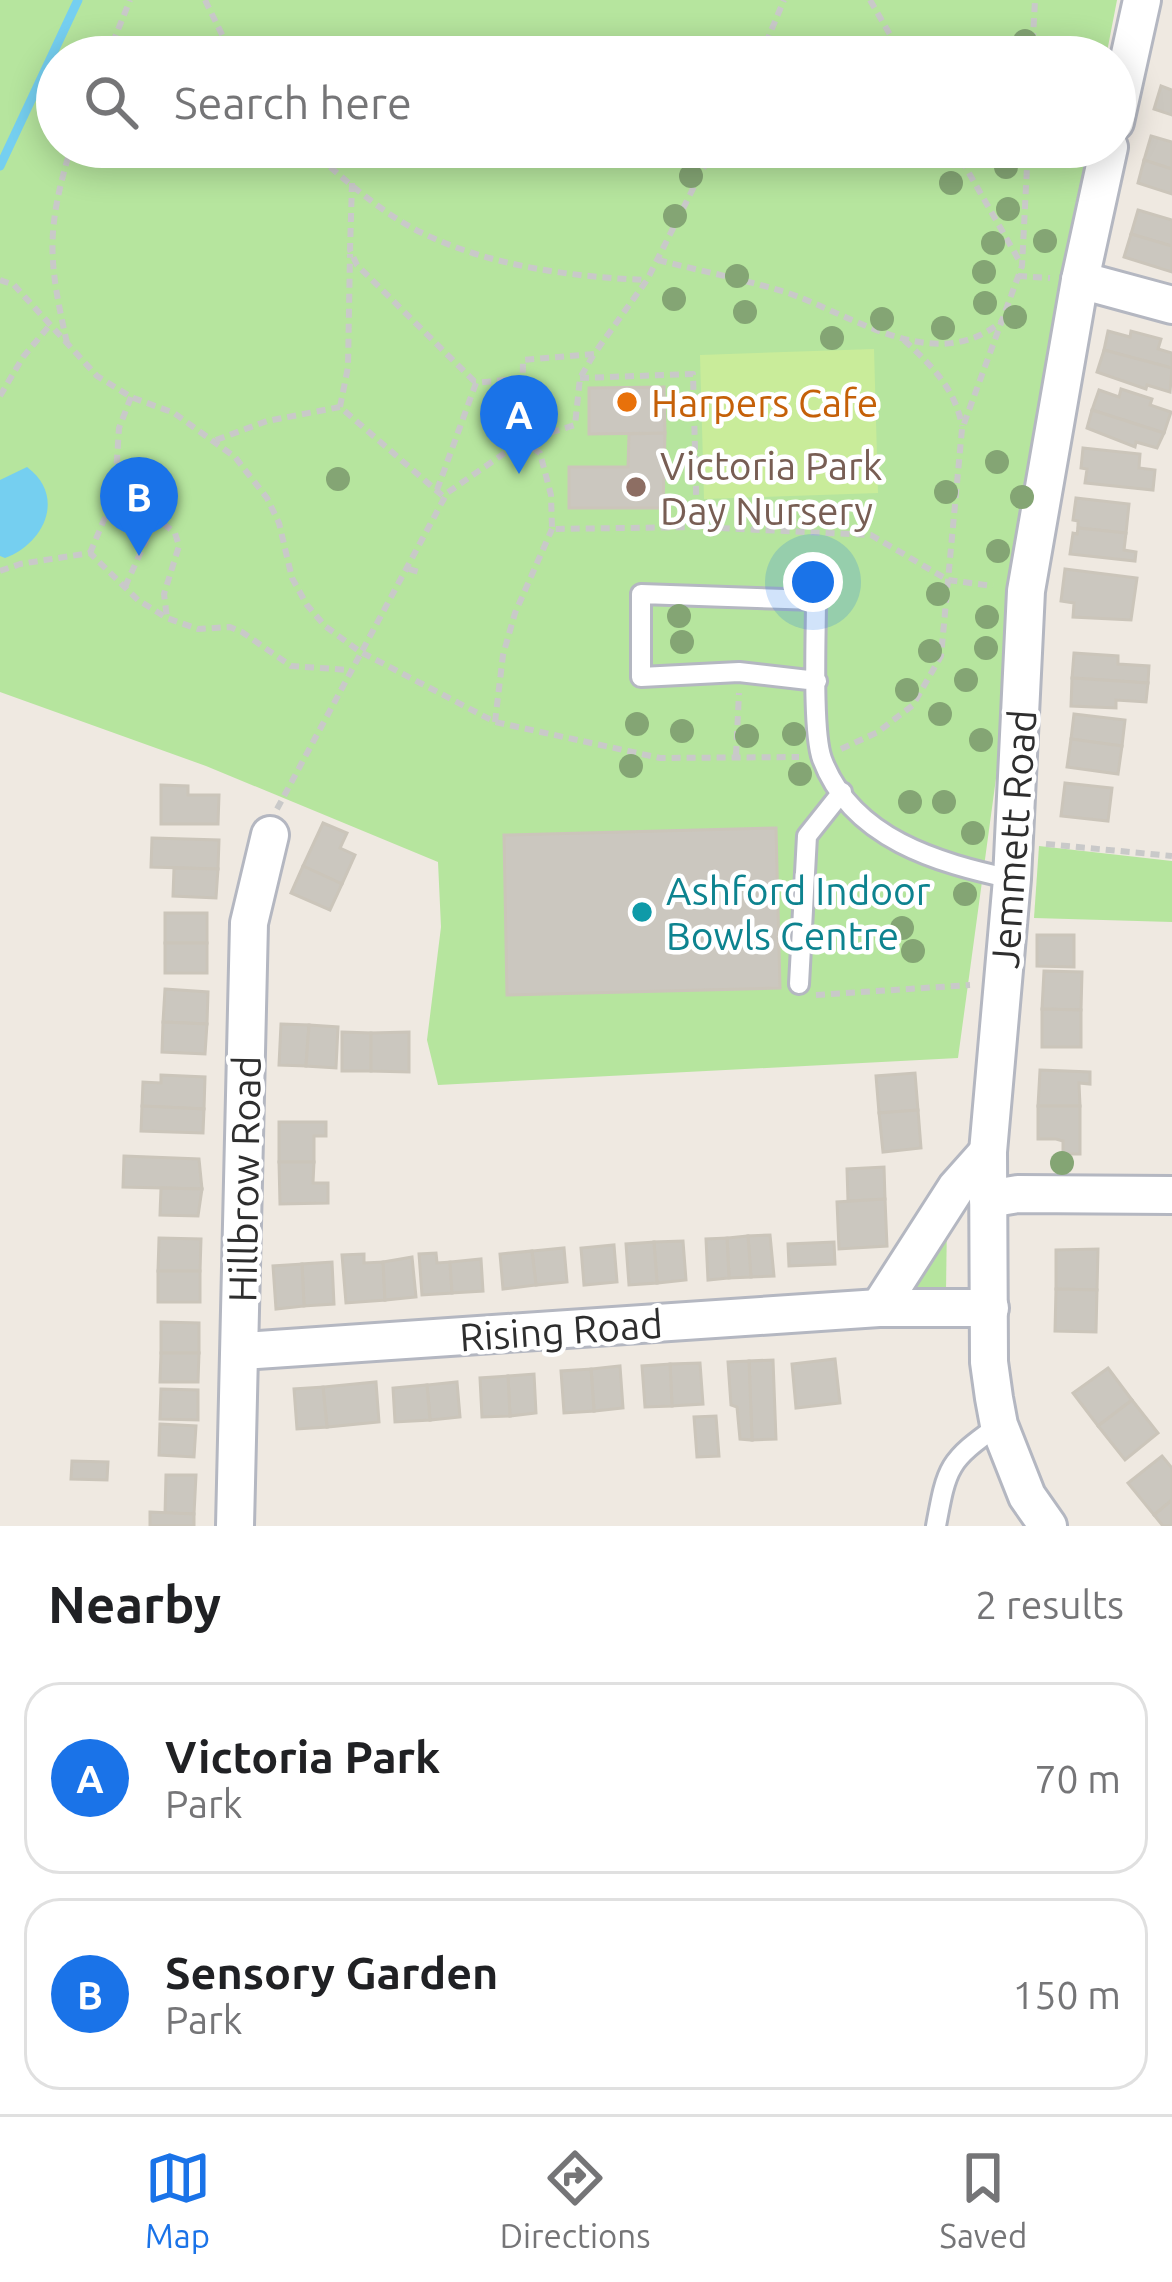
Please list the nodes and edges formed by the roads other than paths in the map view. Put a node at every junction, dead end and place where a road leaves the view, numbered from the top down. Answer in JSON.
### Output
{"nodes":[{"id":1,"x":1142,"y":0,"type":"edge"},
{"id":2,"x":1134,"y":36,"type":"edge"},
{"id":3,"x":1104,"y":168,"type":"edge"},
{"id":4,"x":1080,"y":280,"type":"junction"},
{"id":5,"x":1172,"y":305,"type":"edge"},
{"id":6,"x":817,"y":681,"type":"junction"},
{"id":7,"x":842,"y":792,"type":"junction"},
{"id":8,"x":270,"y":835,"type":"road end"},
{"id":9,"x":1012,"y":879,"type":"junction"},
{"id":10,"x":799,"y":984,"type":"road end"},
{"id":11,"x":988,"y":1152,"type":"junction"},
{"id":12,"x":1172,"y":1195,"type":"edge"},
{"id":13,"x":988,"y":1199,"type":"junction"},
{"id":14,"x":879,"y":1308,"type":"junction"},
{"id":15,"x":990,"y":1308,"type":"junction"},
{"id":16,"x":242,"y":1352,"type":"junction"},
{"id":17,"x":998,"y":1425,"type":"junction"},
{"id":18,"x":235,"y":1526,"type":"edge"},
{"id":19,"x":936,"y":1526,"type":"edge"},
{"id":20,"x":1048,"y":1526,"type":"edge"}],
"edges":[{"from":1,"to":2,"type":"street"},
{"from":3,"to":4,"type":"street","name":"Jemmett Road"},
{"from":4,"to":5,"type":"street"},
{"from":4,"to":9,"type":"street","name":"Jemmett Road"},
{"from":6,"to":6,"type":"lane"},
{"from":6,"to":7,"type":"lane"},
{"from":7,"to":9,"type":"lane"},
{"from":7,"to":10,"type":"lane"},
{"from":8,"to":16,"type":"street","name":"Hillbrow Road"},
{"from":9,"to":11,"type":"street","name":"Jemmett Road"},
{"from":11,"to":13,"type":"street","name":"Jemmett Road"},
{"from":11,"to":14,"type":"street"},
{"from":12,"to":13,"type":"street"},
{"from":13,"to":15,"type":"street","name":"Jemmett Road"},
{"from":14,"to":15,"type":"street","name":"Rising Road"},
{"from":14,"to":16,"type":"street","name":"Rising Road"},
{"from":15,"to":17,"type":"street","name":"Jemmett Road"},
{"from":16,"to":18,"type":"street","name":"Hillbrow Road"},
{"from":17,"to":19,"type":"lane"},
{"from":17,"to":20,"type":"street","name":"Jemmett Road"}]}
